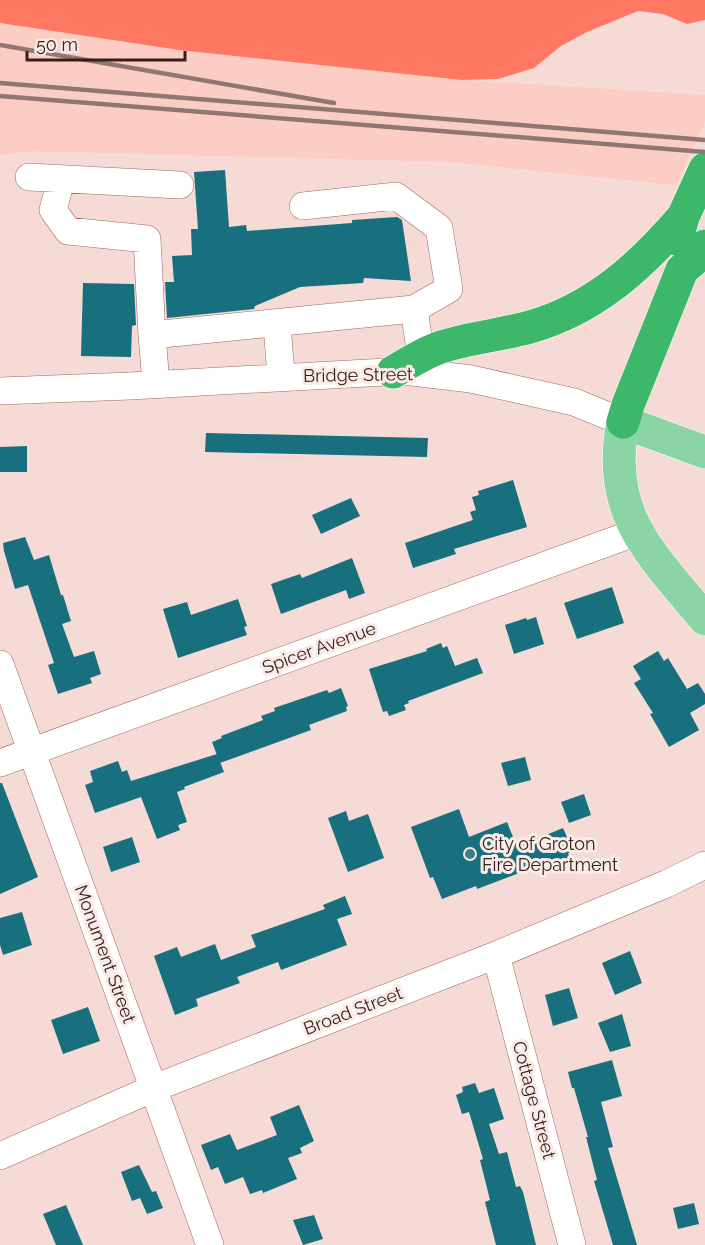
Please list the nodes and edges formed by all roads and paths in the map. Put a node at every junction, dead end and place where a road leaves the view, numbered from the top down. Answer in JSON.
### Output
{"nodes":[{"id":1,"x":705,"y":169,"type":"edge"},
{"id":2,"x":29,"y":177,"type":"dead end"},
{"id":3,"x":61,"y":180,"type":"junction"},
{"id":4,"x":180,"y":185,"type":"dead end"},
{"id":5,"x":303,"y":206,"type":"dead end"},
{"id":6,"x":687,"y":210,"type":"junction"},
{"id":7,"x":705,"y":246,"type":"edge"},
{"id":8,"x":682,"y":270,"type":"junction"},
{"id":9,"x":414,"y":309,"type":"junction"},
{"id":10,"x":277,"y":323,"type":"junction"},
{"id":11,"x":152,"y":335,"type":"junction"},
{"id":12,"x":421,"y":356,"type":"junction"},
{"id":13,"x":393,"y":372,"type":"junction"},
{"id":14,"x":281,"y":377,"type":"junction"},
{"id":15,"x":156,"y":384,"type":"junction"},
{"id":16,"x":0,"y":391,"type":"edge"},
{"id":17,"x":623,"y":422,"type":"junction"},
{"id":18,"x":705,"y":452,"type":"edge"},
{"id":19,"x":637,"y":532,"type":"junction"},
{"id":20,"x":705,"y":619,"type":"edge"},
{"id":21,"x":0,"y":664,"type":"edge"},
{"id":22,"x":32,"y":752,"type":"junction"},
{"id":23,"x":0,"y":763,"type":"edge"},
{"id":24,"x":705,"y":865,"type":"edge"},
{"id":25,"x":496,"y":955,"type":"junction"},
{"id":26,"x":154,"y":1088,"type":"junction"},
{"id":27,"x":0,"y":1156,"type":"edge"},
{"id":28,"x":210,"y":1245,"type":"edge"},
{"id":29,"x":572,"y":1245,"type":"edge"}],
"edges":[{"from":1,"to":6,"type":"highway"},
{"from":2,"to":3,"type":"street"},
{"from":3,"to":4,"type":"street"},
{"from":3,"to":11,"type":"street"},
{"from":5,"to":9,"type":"street"},
{"from":6,"to":8,"type":"highway"},
{"from":6,"to":12,"type":"highway"},
{"from":7,"to":8,"type":"highway"},
{"from":8,"to":17,"type":"highway"},
{"from":9,"to":10,"type":"street"},
{"from":9,"to":12,"type":"street"},
{"from":10,"to":11,"type":"street"},
{"from":10,"to":14,"type":"street"},
{"from":11,"to":15,"type":"street"},
{"from":12,"to":13,"type":"highway"},
{"from":13,"to":14,"type":"street","name":"Bridge Street"},
{"from":13,"to":17,"type":"street","name":"Bridge Street"},
{"from":14,"to":15,"type":"street","name":"Bridge Street"},
{"from":15,"to":16,"type":"street","name":"Bridge Street"},
{"from":17,"to":18,"type":"main road","name":"Bridge Street"},
{"from":17,"to":19,"type":"main road"},
{"from":19,"to":20,"type":"main road"},
{"from":19,"to":22,"type":"street","name":"Spicer Avenue"},
{"from":21,"to":22,"type":"street","name":"Monument Street"},
{"from":22,"to":23,"type":"street","name":"Spicer Avenue"},
{"from":22,"to":26,"type":"street","name":"Monument Street"},
{"from":24,"to":25,"type":"street","name":"Broad Street"},
{"from":25,"to":26,"type":"street","name":"Broad Street"},
{"from":25,"to":29,"type":"street","name":"Cottage Street"},
{"from":26,"to":27,"type":"street","name":"Broad Street"},
{"from":26,"to":28,"type":"street","name":"Monument Street"}]}
